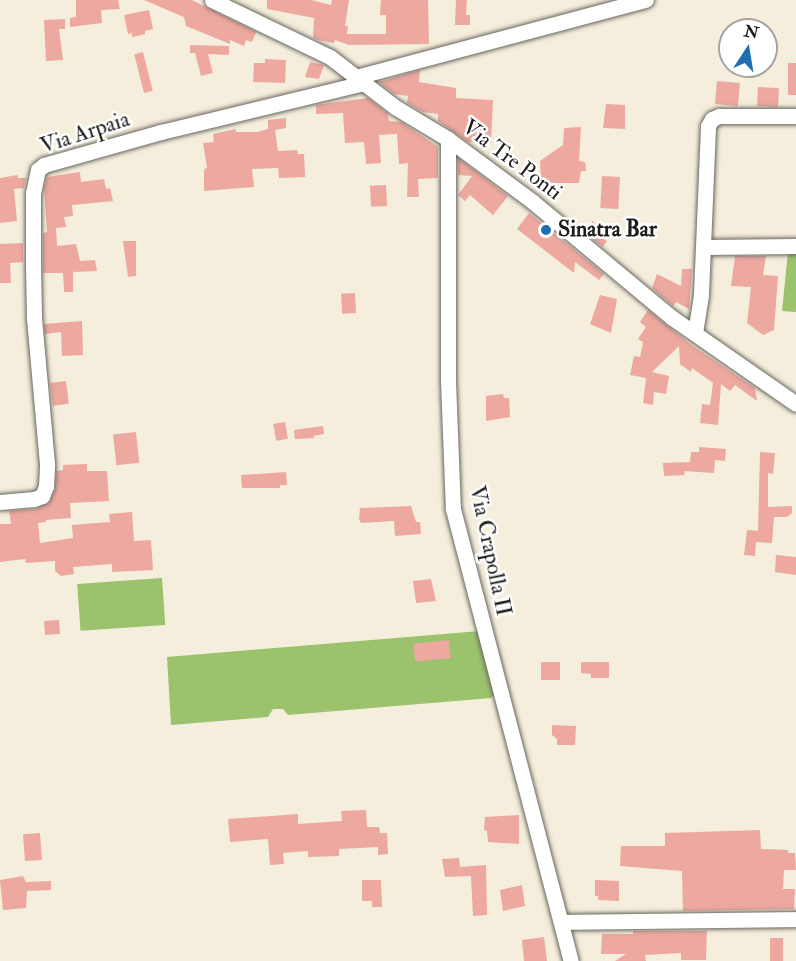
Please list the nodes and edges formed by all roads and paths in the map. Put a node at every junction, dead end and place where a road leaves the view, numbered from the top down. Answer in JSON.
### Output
{"nodes":[{"id":1,"x":212,"y":0,"type":"edge"},
{"id":2,"x":646,"y":0,"type":"edge"},
{"id":3,"x":361,"y":80,"type":"junction"},
{"id":4,"x":796,"y":116,"type":"edge"},
{"id":5,"x":448,"y":139,"type":"junction"},
{"id":6,"x":796,"y":246,"type":"edge"},
{"id":7,"x":704,"y":247,"type":"junction"},
{"id":8,"x":695,"y":333,"type":"junction"},
{"id":9,"x":796,"y":404,"type":"edge"},
{"id":10,"x":0,"y":502,"type":"edge"},
{"id":11,"x":796,"y":919,"type":"edge"},
{"id":12,"x":562,"y":922,"type":"junction"},
{"id":13,"x":572,"y":961,"type":"edge"}],
"edges":[{"from":1,"to":3,"type":"street","name":"Via Tre Ponti"},
{"from":2,"to":3,"type":"street"},
{"from":3,"to":5,"type":"street","name":"Via Tre Ponti"},
{"from":3,"to":10,"type":"street","name":"Via Arpaia"},
{"from":4,"to":7,"type":"street"},
{"from":5,"to":8,"type":"street","name":"Via Tre Ponti"},
{"from":5,"to":12,"type":"street","name":"Via Crapolla II"},
{"from":6,"to":7,"type":"street"},
{"from":7,"to":8,"type":"street"},
{"from":8,"to":9,"type":"street","name":"Via Tre Ponti"},
{"from":11,"to":12,"type":"street"},
{"from":12,"to":13,"type":"street","name":"Via Crapolla II"}]}
